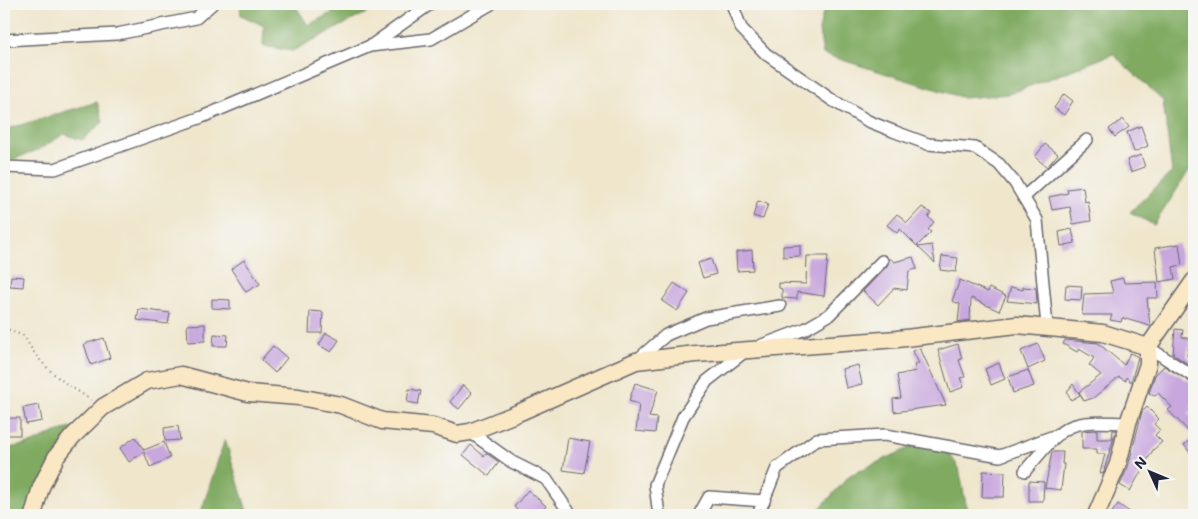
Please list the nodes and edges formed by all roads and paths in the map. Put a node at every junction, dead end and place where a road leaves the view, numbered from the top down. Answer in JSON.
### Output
{"nodes":[{"id":1,"x":212,"y":4,"type":"edge"},
{"id":2,"x":430,"y":4,"type":"edge"},
{"id":3,"x":491,"y":4,"type":"edge"},
{"id":4,"x":732,"y":4,"type":"edge"},
{"id":5,"x":4,"y":40,"type":"edge"},
{"id":6,"x":370,"y":46,"type":"junction"},
{"id":7,"x":1087,"y":140,"type":"dead end"},
{"id":8,"x":4,"y":167,"type":"edge"},
{"id":9,"x":1024,"y":197,"type":"junction"},
{"id":10,"x":882,"y":261,"type":"dead end"},
{"id":11,"x":1194,"y":281,"type":"edge"},
{"id":12,"x":780,"y":306,"type":"dead end"},
{"id":13,"x":1047,"y":326,"type":"junction"},
{"id":14,"x":4,"y":328,"type":"edge"},
{"id":15,"x":1148,"y":347,"type":"junction"},
{"id":16,"x":748,"y":350,"type":"junction"},
{"id":17,"x":636,"y":361,"type":"junction"},
{"id":18,"x":1194,"y":377,"type":"edge"},
{"id":19,"x":103,"y":407,"type":"junction"},
{"id":20,"x":1128,"y":423,"type":"junction"},
{"id":21,"x":470,"y":432,"type":"junction"},
{"id":22,"x":1054,"y":436,"type":"junction"},
{"id":23,"x":1026,"y":471,"type":"dead end"},
{"id":24,"x":764,"y":501,"type":"junction"},
{"id":25,"x":33,"y":515,"type":"edge"},
{"id":26,"x":571,"y":515,"type":"edge"},
{"id":27,"x":659,"y":515,"type":"edge"},
{"id":28,"x":699,"y":515,"type":"edge"},
{"id":29,"x":758,"y":515,"type":"edge"},
{"id":30,"x":1096,"y":515,"type":"edge"}],
"edges":[{"from":1,"to":5,"type":"street"},
{"from":2,"to":6,"type":"street"},
{"from":3,"to":6,"type":"street"},
{"from":4,"to":9,"type":"street"},
{"from":6,"to":8,"type":"street"},
{"from":7,"to":9,"type":"street"},
{"from":9,"to":13,"type":"street"},
{"from":10,"to":16,"type":"street"},
{"from":11,"to":15,"type":"street"},
{"from":12,"to":17,"type":"street"},
{"from":13,"to":15,"type":"street"},
{"from":13,"to":16,"type":"street"},
{"from":14,"to":19,"type":"path"},
{"from":15,"to":18,"type":"street"},
{"from":15,"to":20,"type":"street"},
{"from":16,"to":17,"type":"street"},
{"from":16,"to":27,"type":"street"},
{"from":17,"to":21,"type":"street"},
{"from":19,"to":21,"type":"street"},
{"from":19,"to":25,"type":"street"},
{"from":20,"to":22,"type":"street"},
{"from":20,"to":30,"type":"street"},
{"from":21,"to":26,"type":"street"},
{"from":22,"to":23,"type":"street"},
{"from":22,"to":24,"type":"street"},
{"from":24,"to":28,"type":"street"},
{"from":24,"to":29,"type":"street"}]}
